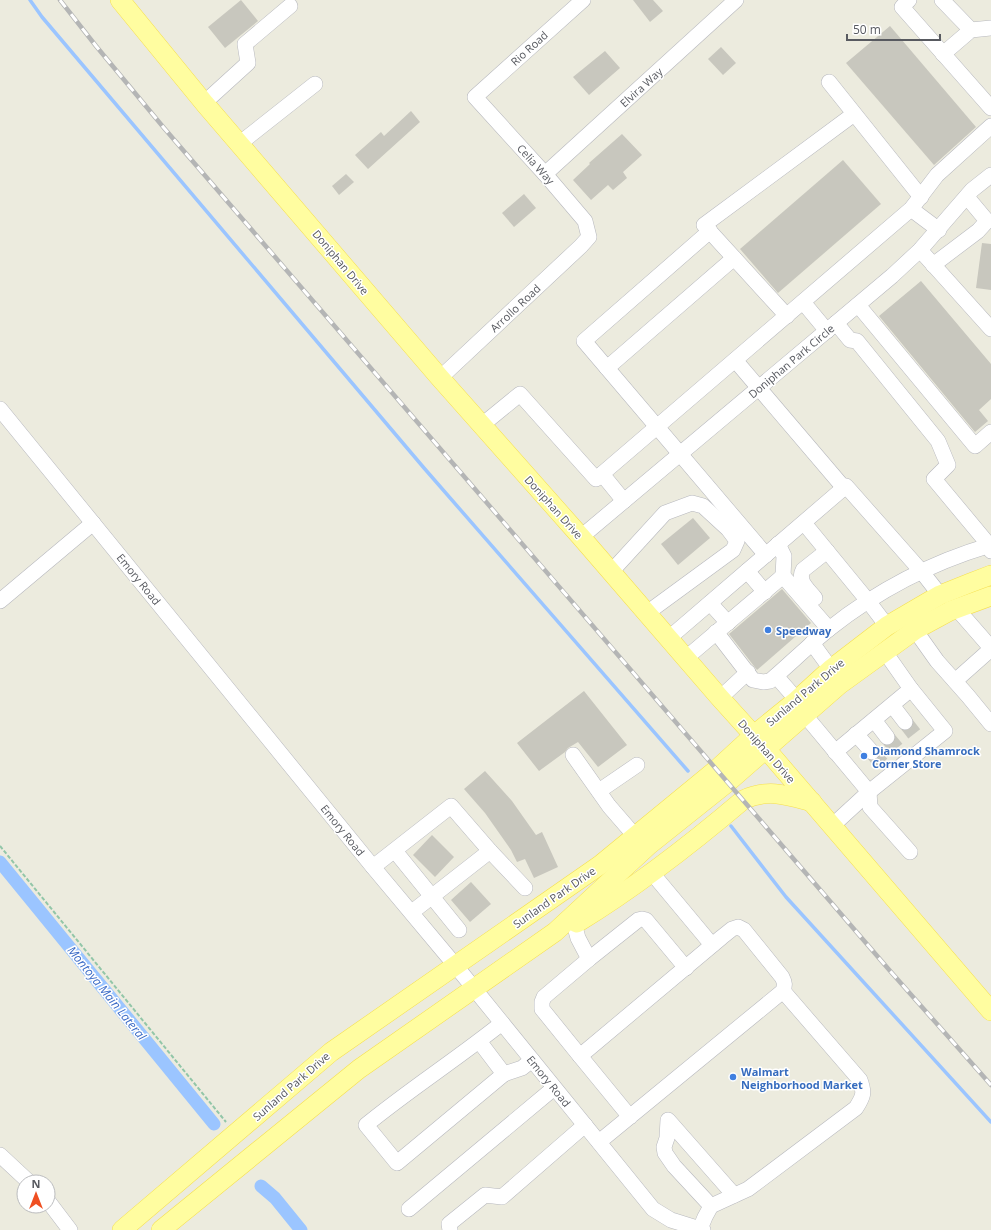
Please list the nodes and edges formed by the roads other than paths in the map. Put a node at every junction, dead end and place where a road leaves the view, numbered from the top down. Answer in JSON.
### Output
{"nodes":[{"id":1,"x":120,"y":0,"type":"edge"},
{"id":2,"x":583,"y":0,"type":"edge"},
{"id":3,"x":736,"y":0,"type":"edge"},
{"id":4,"x":909,"y":0,"type":"edge"},
{"id":5,"x":942,"y":0,"type":"edge"},
{"id":6,"x":290,"y":6,"type":"dead end"},
{"id":7,"x":991,"y":28,"type":"edge"},
{"id":8,"x":971,"y":30,"type":"junction"},
{"id":9,"x":943,"y":54,"type":"junction"},
{"id":10,"x":829,"y":82,"type":"dead end"},
{"id":11,"x":315,"y":84,"type":"dead end"},
{"id":12,"x":475,"y":97,"type":"joint"},
{"id":13,"x":204,"y":103,"type":"junction"},
{"id":14,"x":991,"y":108,"type":"edge"},
{"id":15,"x":854,"y":114,"type":"junction"},
{"id":16,"x":991,"y":126,"type":"edge"},
{"id":17,"x":240,"y":144,"type":"junction"},
{"id":18,"x":545,"y":174,"type":"junction"},
{"id":19,"x":991,"y":175,"type":"edge"},
{"id":20,"x":921,"y":197,"type":"junction"},
{"id":21,"x":967,"y":197,"type":"junction"},
{"id":22,"x":911,"y":209,"type":"junction"},
{"id":23,"x":989,"y":221,"type":"edge"},
{"id":24,"x":939,"y":230,"type":"junction"},
{"id":25,"x":710,"y":231,"type":"junction"},
{"id":26,"x":589,"y":236,"type":"joint"},
{"id":27,"x":920,"y":250,"type":"junction"},
{"id":28,"x":734,"y":258,"type":"junction"},
{"id":29,"x":934,"y":265,"type":"junction"},
{"id":30,"x":803,"y":302,"type":"junction"},
{"id":31,"x":858,"y":305,"type":"junction"},
{"id":32,"x":787,"y":316,"type":"junction"},
{"id":33,"x":831,"y":327,"type":"junction"},
{"id":34,"x":991,"y":329,"type":"edge"},
{"id":35,"x":735,"y":360,"type":"junction"},
{"id":36,"x":607,"y":368,"type":"junction"},
{"id":37,"x":440,"y":378,"type":"junction"},
{"id":38,"x":758,"y":388,"type":"junction"},
{"id":39,"x":0,"y":409,"type":"edge"},
{"id":40,"x":482,"y":425,"type":"junction"},
{"id":41,"x":657,"y":427,"type":"junction"},
{"id":42,"x":991,"y":432,"type":"edge"},
{"id":43,"x":680,"y":454,"type":"junction"},
{"id":44,"x":602,"y":474,"type":"junction"},
{"id":45,"x":707,"y":486,"type":"junction"},
{"id":46,"x":844,"y":488,"type":"junction"},
{"id":47,"x":624,"y":501,"type":"junction"},
{"id":48,"x":692,"y":503,"type":"junction"},
{"id":49,"x":93,"y":523,"type":"junction"},
{"id":50,"x":804,"y":523,"type":"junction"},
{"id":51,"x":581,"y":537,"type":"junction"},
{"id":52,"x":739,"y":541,"type":"junction"},
{"id":53,"x":778,"y":544,"type":"junction"},
{"id":54,"x":990,"y":547,"type":"edge"},
{"id":55,"x":827,"y":551,"type":"junction"},
{"id":56,"x":766,"y":555,"type":"junction"},
{"id":57,"x":750,"y":569,"type":"junction"},
{"id":58,"x":611,"y":572,"type":"junction"},
{"id":59,"x":922,"y":572,"type":"junction"},
{"id":60,"x":991,"y":575,"type":"edge"},
{"id":61,"x":783,"y":576,"type":"junction"},
{"id":62,"x":765,"y":592,"type":"junction"},
{"id":63,"x":940,"y":595,"type":"junction"},
{"id":64,"x":991,"y":596,"type":"edge"},
{"id":65,"x":0,"y":601,"type":"edge"},
{"id":66,"x":868,"y":601,"type":"junction"},
{"id":67,"x":710,"y":603,"type":"junction"},
{"id":68,"x":956,"y":608,"type":"junction"},
{"id":69,"x":647,"y":613,"type":"junction"},
{"id":70,"x":833,"y":626,"type":"junction"},
{"id":71,"x":887,"y":626,"type":"junction"},
{"id":72,"x":722,"y":628,"type":"junction"},
{"id":73,"x":915,"y":630,"type":"junction"},
{"id":74,"x":669,"y":638,"type":"junction"},
{"id":75,"x":812,"y":643,"type":"junction"},
{"id":76,"x":991,"y":649,"type":"edge"},
{"id":77,"x":885,"y":652,"type":"junction"},
{"id":78,"x":686,"y":658,"type":"junction"},
{"id":79,"x":831,"y":669,"type":"junction"},
{"id":80,"x":748,"y":672,"type":"junction"},
{"id":81,"x":776,"y":676,"type":"junction"},
{"id":82,"x":955,"y":681,"type":"junction"},
{"id":83,"x":911,"y":689,"type":"junction"},
{"id":84,"x":720,"y":698,"type":"junction"},
{"id":85,"x":892,"y":705,"type":"junction"},
{"id":86,"x":801,"y":707,"type":"junction"},
{"id":87,"x":985,"y":713,"type":"edge"},
{"id":88,"x":874,"y":720,"type":"junction"},
{"id":89,"x":905,"y":722,"type":"tunnel mouth"},
{"id":90,"x":991,"y":724,"type":"edge"},
{"id":91,"x":856,"y":734,"type":"junction"},
{"id":92,"x":888,"y":737,"type":"tunnel mouth"},
{"id":93,"x":760,"y":742,"type":"junction"},
{"id":94,"x":835,"y":752,"type":"junction"},
{"id":95,"x":872,"y":752,"type":"tunnel mouth"},
{"id":96,"x":573,"y":755,"type":"dead end"},
{"id":97,"x":637,"y":765,"type":"dead end"},
{"id":98,"x":599,"y":791,"type":"junction"},
{"id":99,"x":869,"y":792,"type":"junction"},
{"id":100,"x":812,"y":802,"type":"junction"},
{"id":101,"x":832,"y":826,"type":"junction"},
{"id":102,"x":635,"y":836,"type":"junction"},
{"id":103,"x":394,"y":850,"type":"junction"},
{"id":104,"x":490,"y":851,"type":"junction"},
{"id":105,"x":910,"y":852,"type":"dead end"},
{"id":106,"x":373,"y":868,"type":"junction"},
{"id":107,"x":652,"y":874,"type":"junction"},
{"id":108,"x":525,"y":888,"type":"dead end"},
{"id":109,"x":432,"y":897,"type":"junction"},
{"id":110,"x":412,"y":912,"type":"junction"},
{"id":111,"x":573,"y":920,"type":"junction"},
{"id":112,"x":459,"y":930,"type":"dead end"},
{"id":113,"x":712,"y":945,"type":"junction"},
{"id":114,"x":589,"y":959,"type":"junction"},
{"id":115,"x":456,"y":965,"type":"junction"},
{"id":116,"x":686,"y":968,"type":"junction"},
{"id":117,"x":474,"y":989,"type":"junction"},
{"id":118,"x":783,"y":991,"type":"junction"},
{"id":119,"x":991,"y":1011,"type":"edge"},
{"id":120,"x":502,"y":1024,"type":"junction"},
{"id":121,"x":479,"y":1041,"type":"junction"},
{"id":122,"x":580,"y":1056,"type":"junction"},
{"id":123,"x":532,"y":1060,"type":"junction"},
{"id":124,"x":504,"y":1074,"type":"junction"},
{"id":125,"x":554,"y":1088,"type":"junction"},
{"id":126,"x":652,"y":1100,"type":"junction"},
{"id":127,"x":630,"y":1117,"type":"junction"},
{"id":128,"x":668,"y":1120,"type":"junction"},
{"id":129,"x":585,"y":1125,"type":"junction"},
{"id":130,"x":599,"y":1142,"type":"junction"},
{"id":131,"x":0,"y":1155,"type":"edge"},
{"id":132,"x":20,"y":1174,"type":"edge"},
{"id":133,"x":734,"y":1195,"type":"junction"},
{"id":134,"x":711,"y":1206,"type":"junction"},
{"id":135,"x":409,"y":1209,"type":"dead end"},
{"id":136,"x":56,"y":1212,"type":"edge"},
{"id":137,"x":70,"y":1230,"type":"edge"},
{"id":138,"x":122,"y":1230,"type":"edge"},
{"id":139,"x":161,"y":1230,"type":"edge"},
{"id":140,"x":450,"y":1230,"type":"edge"},
{"id":141,"x":702,"y":1230,"type":"edge"}],
"edges":[{"from":1,"to":13,"type":"main road","name":"Doniphan Drive"},
{"from":2,"to":12,"type":"street","name":"Rio Road"},
{"from":3,"to":18,"type":"street","name":"Elvira Way"},
{"from":4,"to":9,"type":"street"},
{"from":5,"to":8,"type":"street"},
{"from":6,"to":13,"type":"street"},
{"from":7,"to":8,"type":"street"},
{"from":8,"to":9,"type":"street"},
{"from":9,"to":14,"type":"street"},
{"from":10,"to":15,"type":"street"},
{"from":11,"to":17,"type":"street"},
{"from":12,"to":18,"type":"street","name":"Celia Way"},
{"from":13,"to":17,"type":"main road","name":"Doniphan Drive"},
{"from":15,"to":20,"type":"street"},
{"from":15,"to":25,"type":"street"},
{"from":16,"to":20,"type":"street"},
{"from":17,"to":37,"type":"main road","name":"Doniphan Drive"},
{"from":18,"to":26,"type":"street","name":"Celia Way"},
{"from":19,"to":21,"type":"street","name":"Doniphan Park Circle"},
{"from":20,"to":22,"type":"street"},
{"from":21,"to":23,"type":"street"},
{"from":21,"to":24,"type":"street","name":"Doniphan Park Circle"},
{"from":22,"to":24,"type":"street"},
{"from":22,"to":30,"type":"street"},
{"from":23,"to":29,"type":"street"},
{"from":24,"to":27,"type":"street","name":"Doniphan Park Circle"},
{"from":25,"to":28,"type":"street"},
{"from":25,"to":36,"type":"street"},
{"from":26,"to":37,"type":"street","name":"Arrollo Road"},
{"from":27,"to":29,"type":"street"},
{"from":27,"to":31,"type":"street","name":"Doniphan Park Circle"},
{"from":28,"to":32,"type":"street"},
{"from":28,"to":36,"type":"street"},
{"from":29,"to":34,"type":"street"},
{"from":30,"to":32,"type":"street"},
{"from":30,"to":33,"type":"street"},
{"from":31,"to":33,"type":"street","name":"Doniphan Park Circle"},
{"from":31,"to":42,"type":"street"},
{"from":32,"to":35,"type":"street"},
{"from":33,"to":38,"type":"street","name":"Doniphan Park Circle"},
{"from":33,"to":54,"type":"street"},
{"from":35,"to":38,"type":"street"},
{"from":35,"to":41,"type":"street"},
{"from":36,"to":41,"type":"street"},
{"from":37,"to":40,"type":"main road","name":"Doniphan Drive"},
{"from":38,"to":43,"type":"street","name":"Doniphan Park Circle"},
{"from":38,"to":46,"type":"street"},
{"from":39,"to":49,"type":"street","name":"Emory Road"},
{"from":40,"to":44,"type":"street"},
{"from":40,"to":51,"type":"main road","name":"Doniphan Drive"},
{"from":41,"to":43,"type":"street"},
{"from":41,"to":44,"type":"street"},
{"from":43,"to":45,"type":"street"},
{"from":43,"to":47,"type":"street","name":"Doniphan Park Circle"},
{"from":44,"to":47,"type":"street"},
{"from":45,"to":48,"type":"street"},
{"from":45,"to":52,"type":"street"},
{"from":46,"to":50,"type":"street"},
{"from":46,"to":59,"type":"street"},
{"from":47,"to":51,"type":"street","name":"Doniphan Park Circle"},
{"from":48,"to":52,"type":"street"},
{"from":48,"to":58,"type":"street"},
{"from":49,"to":65,"type":"street"},
{"from":49,"to":106,"type":"street","name":"Emory Road"},
{"from":50,"to":53,"type":"street"},
{"from":50,"to":55,"type":"street"},
{"from":51,"to":58,"type":"main road","name":"Doniphan Drive"},
{"from":52,"to":56,"type":"street"},
{"from":52,"to":57,"type":"street"},
{"from":52,"to":69,"type":"street"},
{"from":53,"to":56,"type":"street"},
{"from":53,"to":61,"type":"street"},
{"from":54,"to":59,"type":"street"},
{"from":55,"to":66,"type":"street"},
{"from":55,"to":70,"type":"street"},
{"from":56,"to":57,"type":"street"},
{"from":57,"to":62,"type":"street"},
{"from":57,"to":67,"type":"street"},
{"from":58,"to":69,"type":"main road","name":"Doniphan Drive"},
{"from":59,"to":63,"type":"street"},
{"from":59,"to":66,"type":"street"},
{"from":60,"to":63,"type":"main road","name":"Sunland Park Drive"},
{"from":61,"to":62,"type":"street"},
{"from":61,"to":70,"type":"street"},
{"from":62,"to":72,"type":"street"},
{"from":63,"to":71,"type":"main road","name":"Sunland Park Drive"},
{"from":64,"to":68,"type":"main road","name":"Sunland Park Drive"},
{"from":66,"to":70,"type":"street"},
{"from":66,"to":71,"type":"street"},
{"from":67,"to":72,"type":"street"},
{"from":67,"to":74,"type":"street"},
{"from":68,"to":73,"type":"main road","name":"Sunland Park Drive"},
{"from":68,"to":76,"type":"street"},
{"from":69,"to":74,"type":"main road","name":"Doniphan Drive"},
{"from":70,"to":75,"type":"street"},
{"from":71,"to":79,"type":"main road","name":"Sunland Park Drive"},
{"from":72,"to":78,"type":"street"},
{"from":72,"to":80,"type":"street"},
{"from":73,"to":77,"type":"main road","name":"Sunland Park Drive"},
{"from":73,"to":82,"type":"street"},
{"from":74,"to":78,"type":"main road","name":"Doniphan Drive"},
{"from":75,"to":79,"type":"street"},
{"from":75,"to":81,"type":"street"},
{"from":76,"to":82,"type":"street"},
{"from":77,"to":83,"type":"street"},
{"from":77,"to":86,"type":"main road","name":"Sunland Park Drive"},
{"from":78,"to":84,"type":"main road","name":"Doniphan Drive"},
{"from":79,"to":86,"type":"main road","name":"Sunland Park Drive"},
{"from":80,"to":81,"type":"street"},
{"from":80,"to":84,"type":"street"},
{"from":81,"to":86,"type":"street"},
{"from":82,"to":87,"type":"street"},
{"from":83,"to":85,"type":"street"},
{"from":83,"to":99,"type":"street"},
{"from":84,"to":93,"type":"main road","name":"Doniphan Drive"},
{"from":85,"to":88,"type":"street"},
{"from":85,"to":89,"type":"street"},
{"from":86,"to":93,"type":"main road","name":"Sunland Park Drive"},
{"from":86,"to":94,"type":"street"},
{"from":87,"to":90,"type":"street"},
{"from":88,"to":91,"type":"street"},
{"from":88,"to":92,"type":"street"},
{"from":91,"to":94,"type":"street"},
{"from":91,"to":95,"type":"street"},
{"from":93,"to":100,"type":"main road","name":"Doniphan Drive"},
{"from":93,"to":102,"type":"main road","name":"Sunland Park Drive"},
{"from":93,"to":111,"type":"main road","name":"Sunland Park Drive"},
{"from":94,"to":99,"type":"street"},
{"from":96,"to":98,"type":"street"},
{"from":97,"to":98,"type":"street"},
{"from":98,"to":102,"type":"street"},
{"from":99,"to":101,"type":"street"},
{"from":99,"to":105,"type":"street"},
{"from":100,"to":101,"type":"main road","name":"Doniphan Drive"},
{"from":100,"to":107,"type":"main road"},
{"from":101,"to":119,"type":"main road","name":"Doniphan Drive"},
{"from":102,"to":115,"type":"main road","name":"Sunland Park Drive"},
{"from":103,"to":104,"type":"street"},
{"from":103,"to":106,"type":"street"},
{"from":103,"to":109,"type":"street"},
{"from":104,"to":108,"type":"street"},
{"from":104,"to":109,"type":"street"},
{"from":106,"to":110,"type":"street","name":"Emory Road"},
{"from":107,"to":111,"type":"main road"},
{"from":107,"to":113,"type":"street"},
{"from":109,"to":110,"type":"street"},
{"from":109,"to":112,"type":"street"},
{"from":110,"to":115,"type":"street","name":"Emory Road"},
{"from":111,"to":114,"type":"street"},
{"from":111,"to":117,"type":"main road"},
{"from":113,"to":116,"type":"street"},
{"from":113,"to":118,"type":"street"},
{"from":114,"to":116,"type":"street"},
{"from":114,"to":122,"type":"street"},
{"from":115,"to":117,"type":"street","name":"Emory Road"},
{"from":115,"to":138,"type":"main road","name":"Sunland Park Drive"},
{"from":116,"to":122,"type":"street"},
{"from":117,"to":120,"type":"street","name":"Emory Road"},
{"from":117,"to":139,"type":"main road"},
{"from":118,"to":126,"type":"street"},
{"from":118,"to":133,"type":"street"},
{"from":120,"to":121,"type":"street"},
{"from":120,"to":123,"type":"street","name":"Emory Road"},
{"from":121,"to":124,"type":"street"},
{"from":121,"to":124,"type":"street"},
{"from":122,"to":127,"type":"street"},
{"from":123,"to":124,"type":"street"},
{"from":123,"to":125,"type":"street","name":"Emory Road"},
{"from":125,"to":129,"type":"street","name":"Emory Road"},
{"from":125,"to":135,"type":"street"},
{"from":126,"to":127,"type":"street"},
{"from":126,"to":128,"type":"street"},
{"from":127,"to":130,"type":"street"},
{"from":128,"to":133,"type":"street"},
{"from":128,"to":134,"type":"street"},
{"from":129,"to":130,"type":"street","name":"Emory Road"},
{"from":129,"to":140,"type":"street"},
{"from":130,"to":141,"type":"street","name":"Emory Road"},
{"from":131,"to":132,"type":"street"},
{"from":133,"to":134,"type":"street"},
{"from":134,"to":141,"type":"street"},
{"from":136,"to":137,"type":"street"}]}
